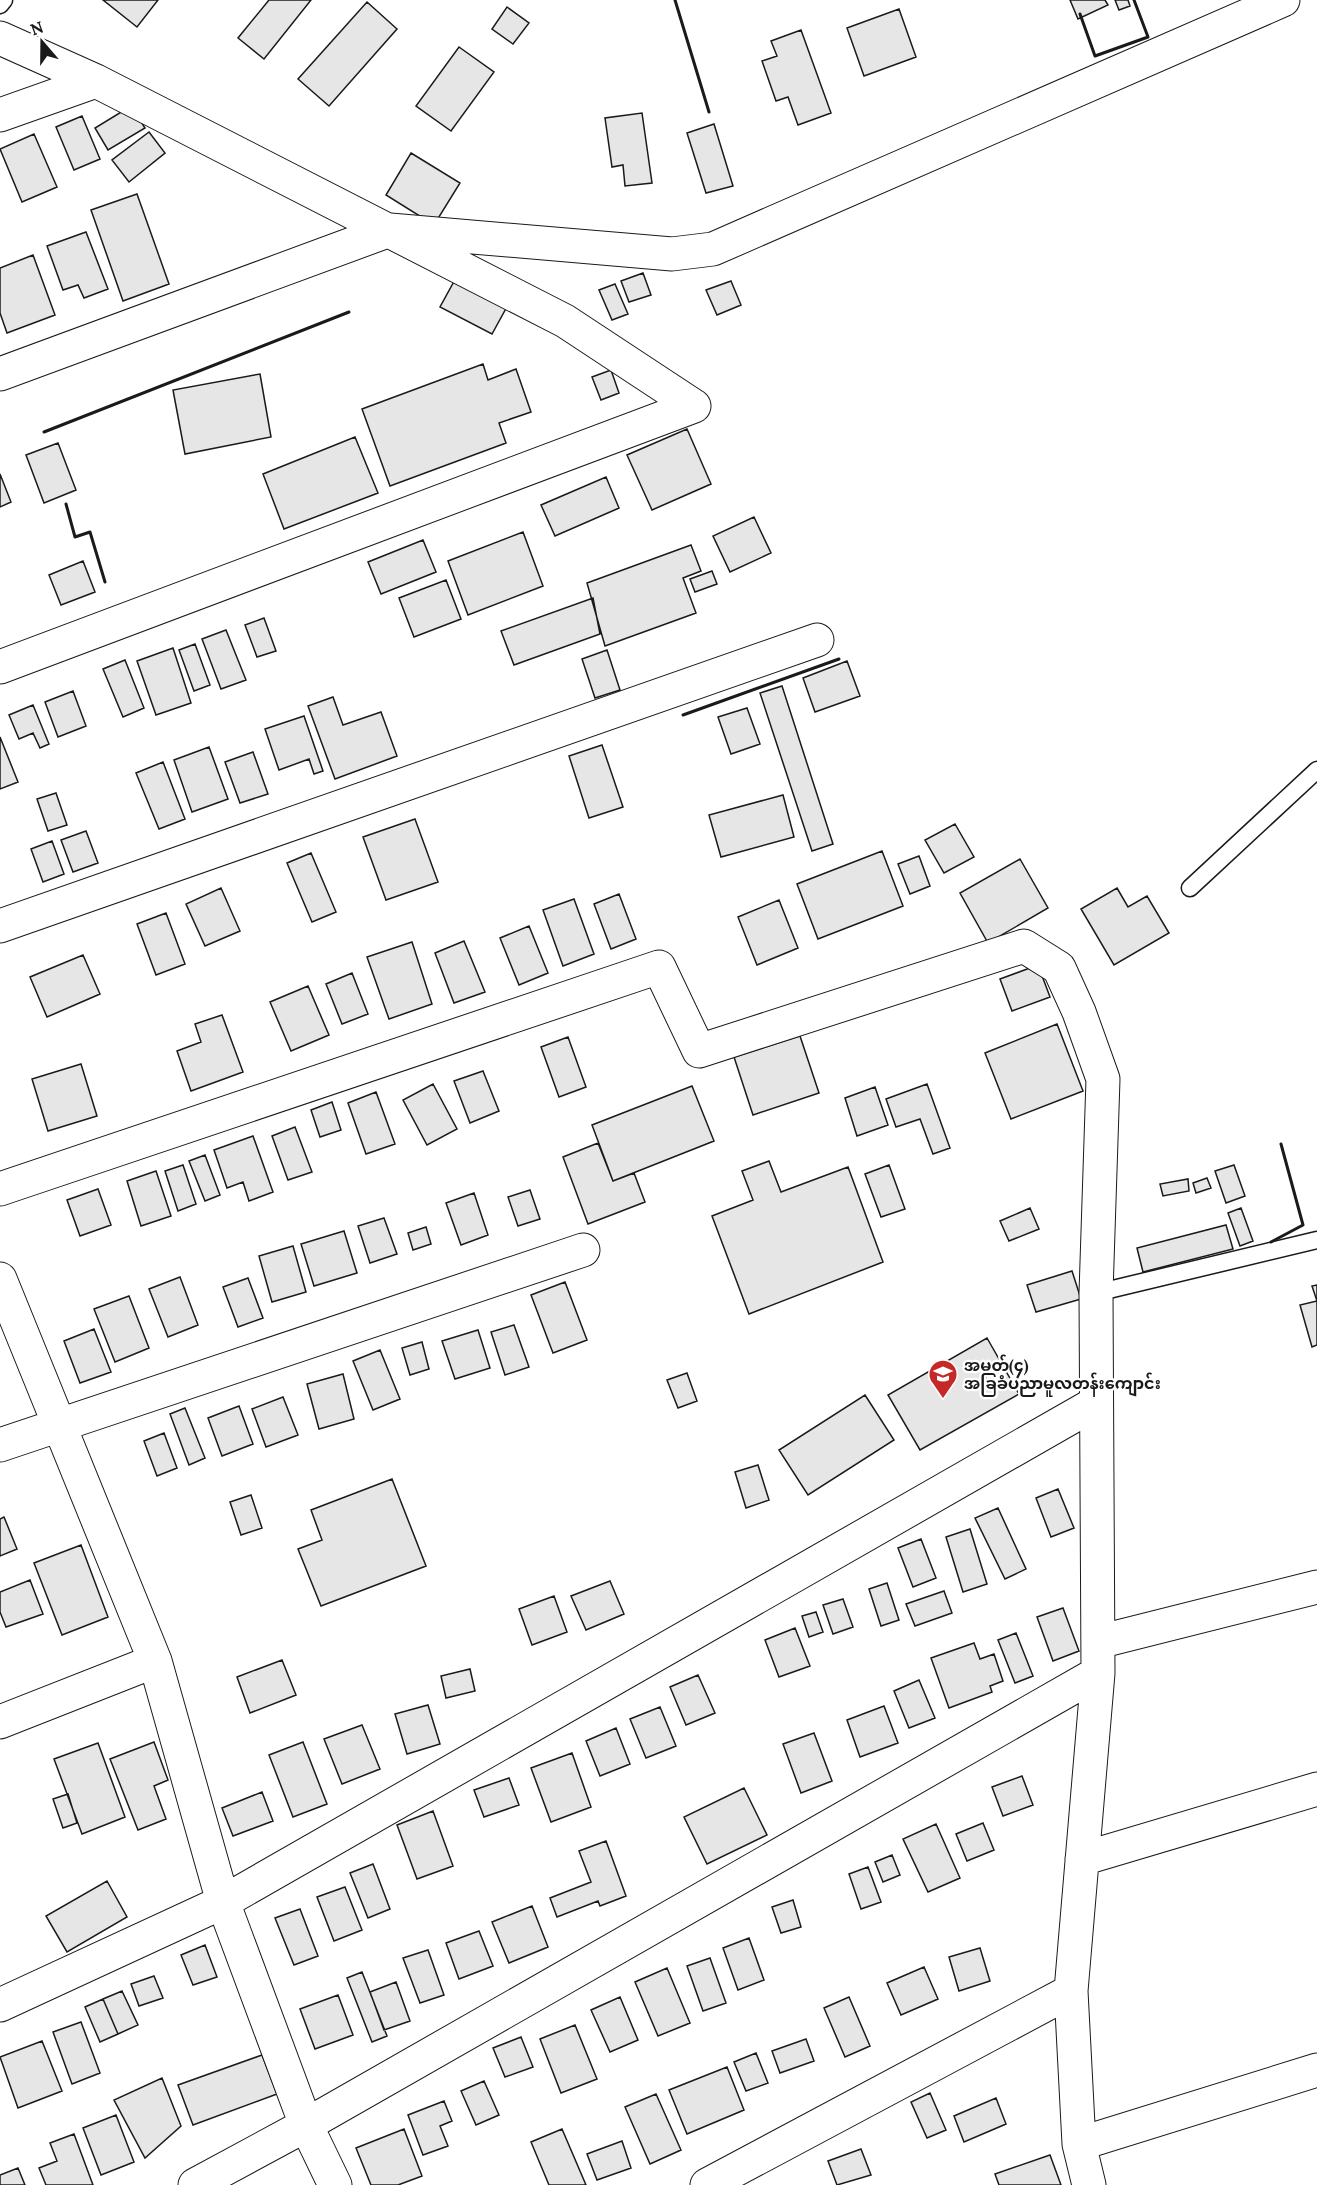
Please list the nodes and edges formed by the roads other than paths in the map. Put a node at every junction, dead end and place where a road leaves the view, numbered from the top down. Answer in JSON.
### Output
{"nodes":[{"id":1,"x":4,"y":0,"type":"edge"},
{"id":2,"x":1283,"y":0,"type":"edge"},
{"id":3,"x":0,"y":5,"type":"edge"},
{"id":4,"x":0,"y":38,"type":"edge"},
{"id":5,"x":96,"y":81,"type":"junction"},
{"id":6,"x":0,"y":115,"type":"edge"},
{"id":7,"x":390,"y":230,"type":"junction"},
{"id":8,"x":0,"y":374,"type":"edge"},
{"id":9,"x":817,"y":640,"type":"dead end"},
{"id":10,"x":0,"y":667,"type":"edge"},
{"id":11,"x":1317,"y":770,"type":"edge"},
{"id":12,"x":1190,"y":888,"type":"dead end"},
{"id":13,"x":0,"y":926,"type":"edge"},
{"id":14,"x":0,"y":1189,"type":"edge"},
{"id":15,"x":1317,"y":1240,"type":"edge"},
{"id":16,"x":583,"y":1250,"type":"dead end"},
{"id":17,"x":0,"y":1279,"type":"edge"},
{"id":18,"x":1095,"y":1293,"type":"junction"},
{"id":19,"x":1096,"y":1403,"type":"junction"},
{"id":20,"x":57,"y":1425,"type":"junction"},
{"id":21,"x":0,"y":1445,"type":"edge"},
{"id":22,"x":1317,"y":1587,"type":"edge"},
{"id":23,"x":1098,"y":1658,"type":"junction"},
{"id":24,"x":155,"y":1661,"type":"junction"},
{"id":25,"x":0,"y":1722,"type":"edge"},
{"id":26,"x":1317,"y":1789,"type":"edge"},
{"id":27,"x":1082,"y":1859,"type":"junction"},
{"id":28,"x":223,"y":1902,"type":"junction"},
{"id":29,"x":1071,"y":1991,"type":"junction"},
{"id":30,"x":0,"y":2005,"type":"edge"},
{"id":31,"x":1317,"y":2070,"type":"edge"},
{"id":32,"x":306,"y":2125,"type":"junction"},
{"id":33,"x":1079,"y":2144,"type":"junction"},
{"id":34,"x":195,"y":2185,"type":"edge"},
{"id":35,"x":335,"y":2185,"type":"edge"},
{"id":36,"x":707,"y":2185,"type":"edge"},
{"id":37,"x":1089,"y":2185,"type":"edge"}],
"edges":[{"from":1,"to":3,"type":"lane"},
{"from":2,"to":7,"type":"street"},
{"from":4,"to":5,"type":"street"},
{"from":5,"to":6,"type":"street"},
{"from":5,"to":7,"type":"street"},
{"from":7,"to":8,"type":"street"},
{"from":7,"to":10,"type":"street"},
{"from":9,"to":13,"type":"street"},
{"from":11,"to":12,"type":"lane"},
{"from":14,"to":18,"type":"street"},
{"from":15,"to":18,"type":"lane"},
{"from":16,"to":20,"type":"street"},
{"from":17,"to":20,"type":"street"},
{"from":18,"to":19,"type":"street"},
{"from":19,"to":23,"type":"street"},
{"from":19,"to":28,"type":"street"},
{"from":20,"to":21,"type":"street"},
{"from":20,"to":24,"type":"street"},
{"from":22,"to":23,"type":"street"},
{"from":23,"to":27,"type":"street"},
{"from":23,"to":32,"type":"street"},
{"from":24,"to":25,"type":"street"},
{"from":24,"to":28,"type":"street"},
{"from":26,"to":27,"type":"street"},
{"from":27,"to":29,"type":"street"},
{"from":28,"to":30,"type":"street"},
{"from":28,"to":32,"type":"street"},
{"from":29,"to":33,"type":"street"},
{"from":29,"to":36,"type":"street"},
{"from":31,"to":33,"type":"street"},
{"from":32,"to":34,"type":"street"},
{"from":32,"to":35,"type":"street"},
{"from":33,"to":37,"type":"street"}]}
